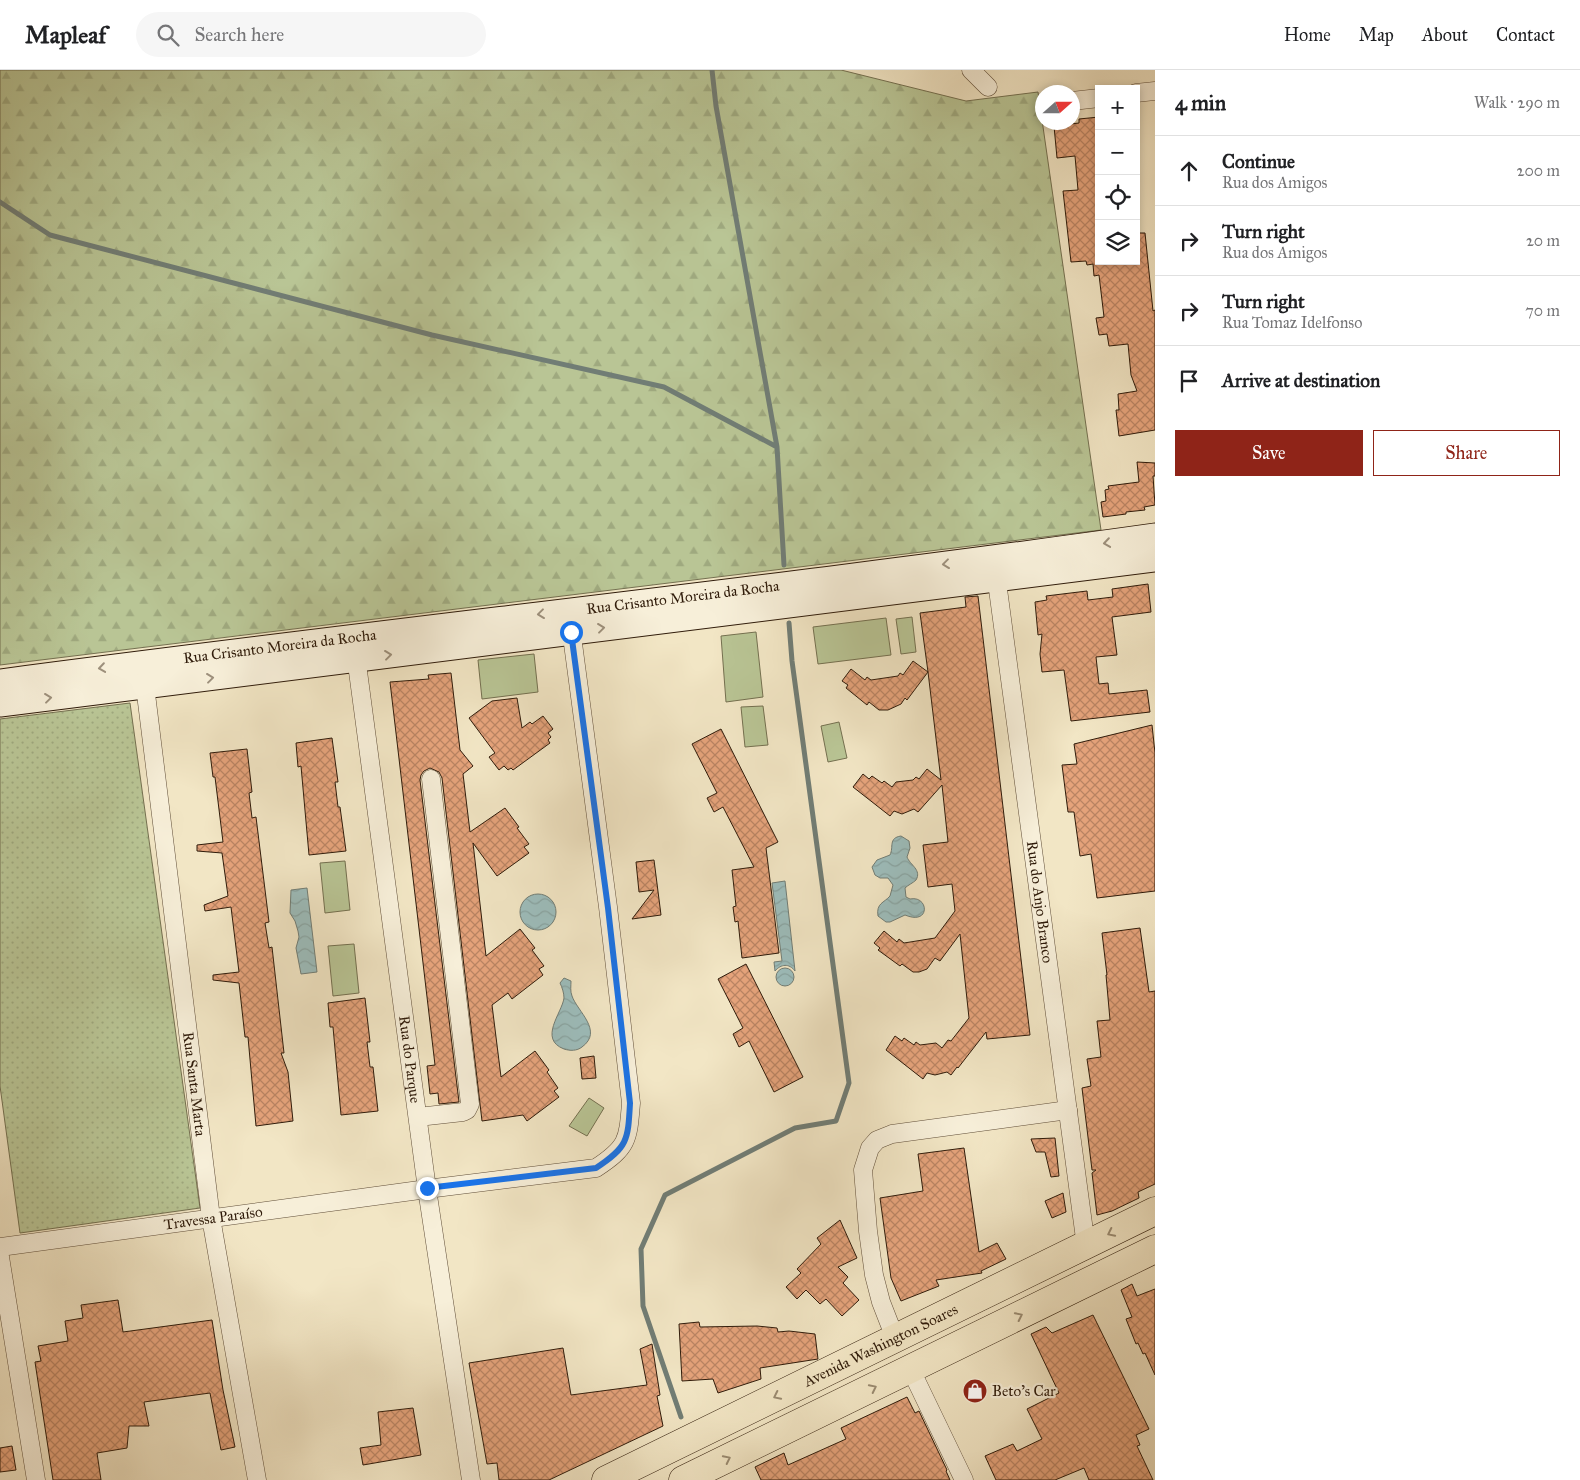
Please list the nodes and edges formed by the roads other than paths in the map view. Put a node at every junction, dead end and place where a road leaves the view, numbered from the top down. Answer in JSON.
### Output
{"nodes":[{"id":1,"x":971,"y":70,"type":"edge"},
{"id":2,"x":988,"y":87,"type":"dead end"},
{"id":3,"x":1155,"y":91,"type":"edge"},
{"id":4,"x":1140,"y":93,"type":"edge"},
{"id":5,"x":1095,"y":98,"type":"edge"},
{"id":6,"x":1080,"y":100,"type":"edge"},
{"id":7,"x":1155,"y":536,"type":"edge"},
{"id":8,"x":1155,"y":559,"type":"edge"},
{"id":9,"x":996,"y":569,"type":"junction"},
{"id":10,"x":570,"y":621,"type":"junction"},
{"id":11,"x":355,"y":649,"type":"junction"},
{"id":12,"x":144,"y":675,"type":"junction"},
{"id":13,"x":0,"y":682,"type":"edge"},
{"id":14,"x":0,"y":704,"type":"edge"},
{"id":15,"x":431,"y":780,"type":"dead end"},
{"id":16,"x":1068,"y":1110,"type":"junction"},
{"id":17,"x":418,"y":1117,"type":"junction"},
{"id":18,"x":427,"y":1188,"type":"junction"},
{"id":19,"x":1155,"y":1211,"type":"edge"},
{"id":20,"x":211,"y":1218,"type":"junction"},
{"id":21,"x":1086,"y":1246,"type":"junction"},
{"id":22,"x":0,"y":1247,"type":"edge"},
{"id":23,"x":1155,"y":1249,"type":"edge"},
{"id":24,"x":0,"y":1257,"type":"edge"},
{"id":25,"x":895,"y":1338,"type":"junction"},
{"id":26,"x":911,"y":1370,"type":"junction"},
{"id":27,"x":36,"y":1480,"type":"edge"},
{"id":28,"x":257,"y":1480,"type":"edge"},
{"id":29,"x":471,"y":1480,"type":"edge"},
{"id":30,"x":606,"y":1480,"type":"edge"},
{"id":31,"x":683,"y":1480,"type":"edge"},
{"id":32,"x":964,"y":1480,"type":"edge"}],
"edges":[{"from":1,"to":2,"type":"street"},
{"from":3,"to":4,"type":"street"},
{"from":5,"to":6,"type":"street"},
{"from":7,"to":9,"type":"main road","name":"Rua Crisanto Moreira da Rocha","one_way":true},
{"from":8,"to":9,"type":"main road","name":"Rua Crisanto Moreira da Rocha"},
{"from":9,"to":10,"type":"main road","name":"Rua Crisanto Moreira da Rocha"},
{"from":9,"to":16,"type":"street","name":"Rua do Anjo Branco"},
{"from":10,"to":11,"type":"main road","name":"Rua Crisanto Moreira da Rocha"},
{"from":10,"to":18,"type":"street","name":"Travessa Paraíso"},
{"from":11,"to":12,"type":"main road","name":"Rua Crisanto Moreira da Rocha"},
{"from":11,"to":17,"type":"street","name":"Rua do Parque"},
{"from":12,"to":13,"type":"main road","name":"Rua Crisanto Moreira da Rocha","one_way":true},
{"from":14,"to":12,"type":"main road","name":"Rua Crisanto Moreira da Rocha","one_way":true},
{"from":12,"to":20,"type":"street","name":"Rua Santa Marta"},
{"from":15,"to":17,"type":"street"},
{"from":16,"to":21,"type":"street","name":"Rua do Anjo Branco"},
{"from":16,"to":25,"type":"street"},
{"from":17,"to":18,"type":"street","name":"Rua do Parque"},
{"from":18,"to":20,"type":"street","name":"Travessa Paraíso"},
{"from":18,"to":29,"type":"street","name":"Rua do Parque"},
{"from":19,"to":21,"type":"highway","name":"Avenida Washington Soares","one_way":true},
{"from":20,"to":22,"type":"street","name":"Travessa Paraíso"},
{"from":20,"to":28,"type":"street","name":"Rua Santa Marta"},
{"from":21,"to":25,"type":"highway","name":"Avenida Washington Soares"},
{"from":26,"to":23,"type":"highway","one_way":true},
{"from":24,"to":27,"type":"street"},
{"from":25,"to":30,"type":"highway","name":"Avenida Washington Soares","one_way":true},
{"from":31,"to":26,"type":"highway","one_way":true},
{"from":26,"to":32,"type":"street"}]}
